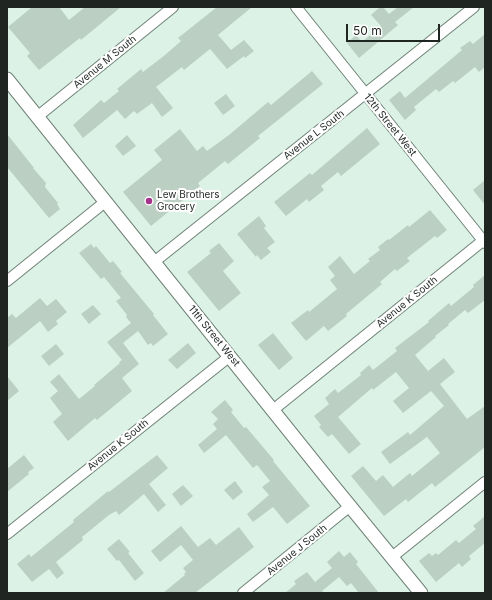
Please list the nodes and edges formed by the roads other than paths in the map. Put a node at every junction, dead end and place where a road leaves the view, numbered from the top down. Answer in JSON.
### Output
{"nodes":[{"id":1,"x":173,"y":7,"type":"edge"},
{"id":2,"x":296,"y":7,"type":"edge"},
{"id":3,"x":474,"y":7,"type":"edge"},
{"id":4,"x":7,"y":79,"type":"edge"},
{"id":5,"x":365,"y":95,"type":"junction"},
{"id":6,"x":37,"y":117,"type":"junction"},
{"id":7,"x":105,"y":202,"type":"junction"},
{"id":8,"x":484,"y":241,"type":"edge"},
{"id":9,"x":154,"y":262,"type":"junction"},
{"id":10,"x":7,"y":281,"type":"edge"},
{"id":11,"x":230,"y":356,"type":"junction"},
{"id":12,"x":273,"y":410,"type":"junction"},
{"id":13,"x":485,"y":482,"type":"edge"},
{"id":14,"x":350,"y":506,"type":"junction"},
{"id":15,"x":7,"y":534,"type":"edge"},
{"id":16,"x":392,"y":557,"type":"junction"},
{"id":17,"x":243,"y":593,"type":"edge"},
{"id":18,"x":421,"y":593,"type":"edge"}],
"edges":[{"from":1,"to":6,"type":"street","name":"Avenue M South"},
{"from":2,"to":5,"type":"street","name":"12th Street West"},
{"from":3,"to":5,"type":"street","name":"Avenue L South"},
{"from":4,"to":6,"type":"street","name":"11th Street West"},
{"from":5,"to":8,"type":"street","name":"12th Street West"},
{"from":5,"to":9,"type":"street","name":"Avenue L South"},
{"from":6,"to":7,"type":"street","name":"11th Street West"},
{"from":7,"to":9,"type":"street","name":"11th Street West"},
{"from":7,"to":10,"type":"street"},
{"from":8,"to":12,"type":"street","name":"Avenue K South"},
{"from":9,"to":11,"type":"street","name":"11th Street West"},
{"from":11,"to":12,"type":"street","name":"11th Street West"},
{"from":11,"to":15,"type":"street","name":"Avenue K South"},
{"from":12,"to":14,"type":"street","name":"11th Street West"},
{"from":13,"to":16,"type":"street"},
{"from":14,"to":16,"type":"street","name":"11th Street West"},
{"from":14,"to":17,"type":"street","name":"Avenue J South"},
{"from":16,"to":18,"type":"street","name":"11th Street West"}]}
